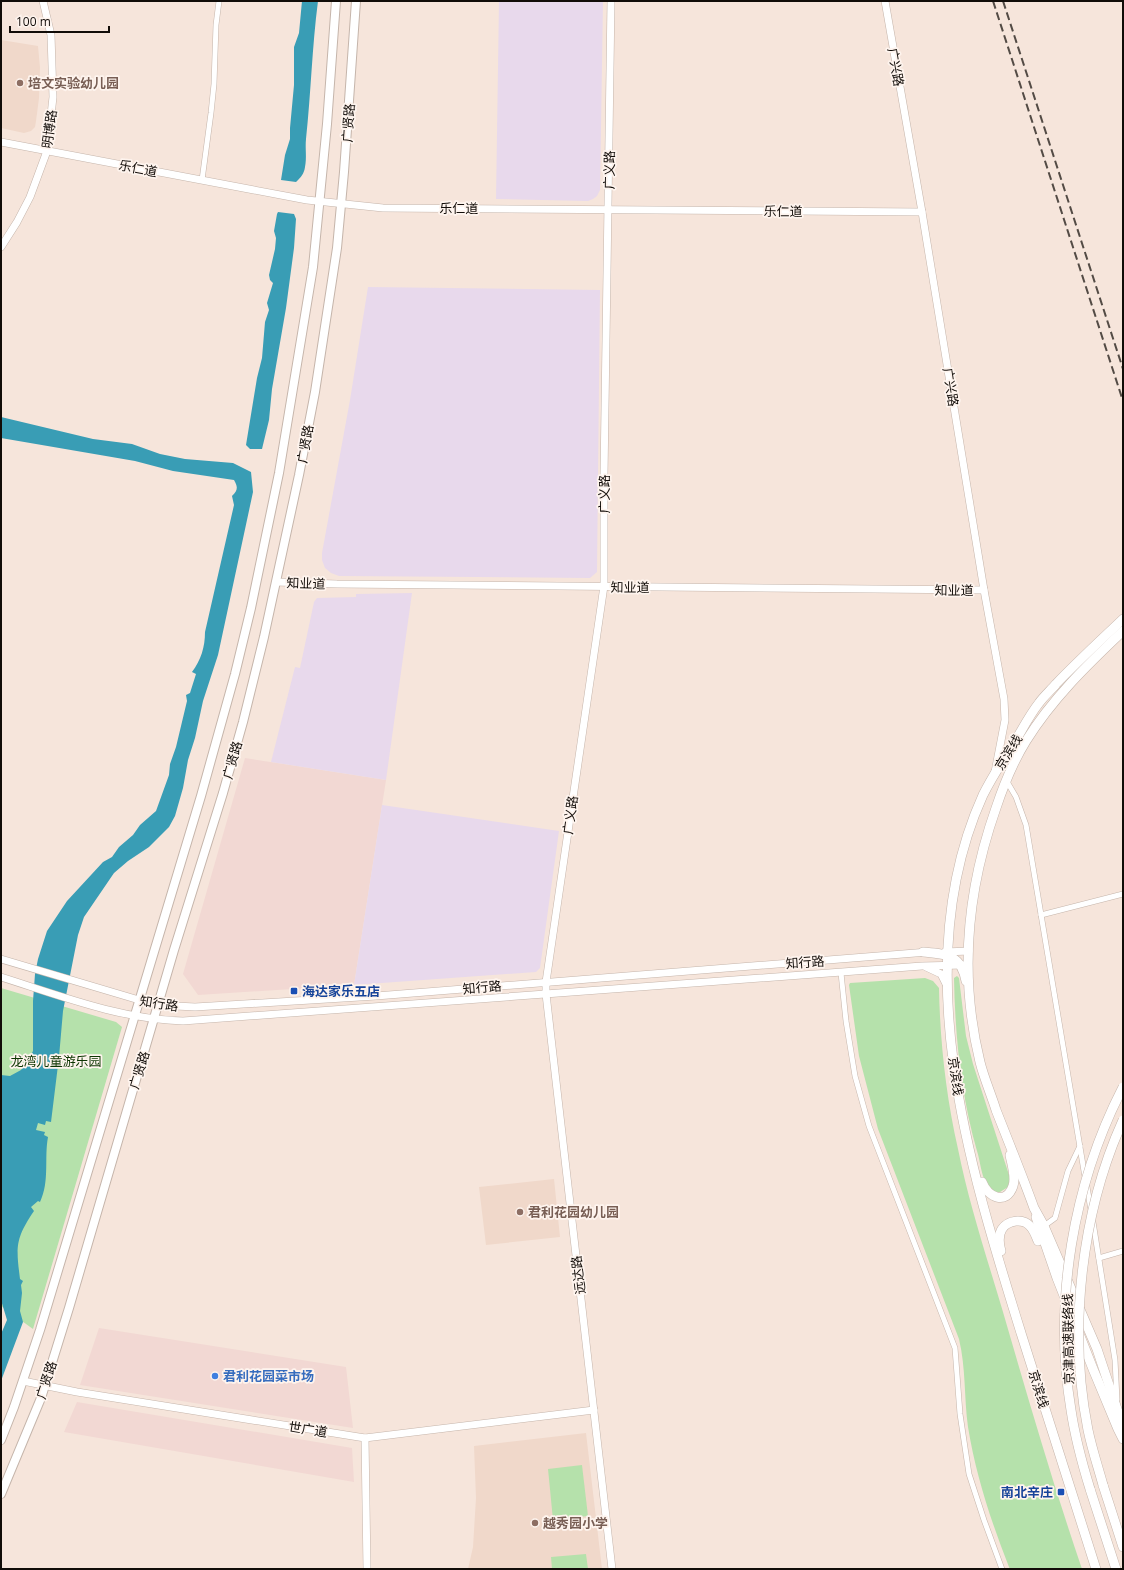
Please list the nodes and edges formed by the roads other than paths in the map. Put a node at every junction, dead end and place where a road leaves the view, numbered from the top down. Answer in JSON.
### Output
{"nodes":[{"id":1,"x":44,"y":1,"type":"edge"},
{"id":2,"x":219,"y":1,"type":"edge"},
{"id":3,"x":336,"y":1,"type":"edge"},
{"id":4,"x":356,"y":1,"type":"edge"},
{"id":5,"x":611,"y":1,"type":"edge"},
{"id":6,"x":885,"y":1,"type":"edge"},
{"id":7,"x":1,"y":142,"type":"edge"},
{"id":8,"x":47,"y":151,"type":"junction"},
{"id":9,"x":202,"y":180,"type":"junction"},
{"id":10,"x":320,"y":202,"type":"junction"},
{"id":11,"x":341,"y":204,"type":"junction"},
{"id":12,"x":608,"y":209,"type":"junction"},
{"id":13,"x":922,"y":212,"type":"junction"},
{"id":14,"x":1,"y":247,"type":"edge"},
{"id":15,"x":276,"y":582,"type":"junction"},
{"id":16,"x":604,"y":586,"type":"junction"},
{"id":17,"x":984,"y":590,"type":"junction"},
{"id":18,"x":1123,"y":619,"type":"edge"},
{"id":19,"x":1123,"y":631,"type":"edge"},
{"id":20,"x":995,"y":773,"type":"junction"},
{"id":21,"x":1006,"y":779,"type":"junction"},
{"id":22,"x":1123,"y":894,"type":"edge"},
{"id":23,"x":1041,"y":915,"type":"junction"},
{"id":24,"x":969,"y":951,"type":"junction"},
{"id":25,"x":922,"y":952,"type":"joint"},
{"id":26,"x":948,"y":953,"type":"junction"},
{"id":27,"x":1,"y":959,"type":"edge"},
{"id":28,"x":948,"y":965,"type":"junction"},
{"id":29,"x":965,"y":965,"type":"junction"},
{"id":30,"x":922,"y":966,"type":"junction"},
{"id":31,"x":841,"y":973,"type":"junction"},
{"id":32,"x":1,"y":977,"type":"edge"},
{"id":33,"x":546,"y":982,"type":"junction"},
{"id":34,"x":948,"y":988,"type":"junction"},
{"id":35,"x":546,"y":994,"type":"junction"},
{"id":36,"x":139,"y":1000,"type":"junction"},
{"id":37,"x":159,"y":1004,"type":"junction"},
{"id":38,"x":135,"y":1016,"type":"junction"},
{"id":39,"x":154,"y":1019,"type":"junction"},
{"id":40,"x":1123,"y":1087,"type":"edge"},
{"id":41,"x":1123,"y":1120,"type":"edge"},
{"id":42,"x":966,"y":1135,"type":"junction"},
{"id":43,"x":1006,"y":1135,"type":"junction"},
{"id":44,"x":1080,"y":1146,"type":"junction"},
{"id":45,"x":1034,"y":1208,"type":"junction"},
{"id":46,"x":1044,"y":1226,"type":"junction"},
{"id":47,"x":1123,"y":1251,"type":"edge"},
{"id":48,"x":1099,"y":1258,"type":"junction"},
{"id":49,"x":1056,"y":1278,"type":"junction"},
{"id":50,"x":1010,"y":1297,"type":"junction"},
{"id":51,"x":23,"y":1381,"type":"junction"},
{"id":52,"x":45,"y":1385,"type":"junction"},
{"id":53,"x":1118,"y":1409,"type":"junction"},
{"id":54,"x":594,"y":1410,"type":"junction"},
{"id":55,"x":1123,"y":1427,"type":"edge"},
{"id":56,"x":365,"y":1438,"type":"junction"},
{"id":57,"x":1123,"y":1439,"type":"edge"},
{"id":58,"x":1,"y":1440,"type":"edge"},
{"id":59,"x":1,"y":1494,"type":"edge"},
{"id":60,"x":1123,"y":1547,"type":"edge"},
{"id":61,"x":368,"y":1569,"type":"edge"},
{"id":62,"x":612,"y":1569,"type":"edge"},
{"id":63,"x":1002,"y":1569,"type":"edge"},
{"id":64,"x":1096,"y":1569,"type":"edge"},
{"id":65,"x":1116,"y":1569,"type":"edge"}],
"edges":[{"from":1,"to":8,"type":"street","name":"明博路"},
{"from":2,"to":9,"type":"street"},
{"from":3,"to":10,"type":"main road","name":"广贤路"},
{"from":4,"to":11,"type":"main road","name":"广贤路"},
{"from":5,"to":12,"type":"street","name":"广义路"},
{"from":6,"to":13,"type":"street","name":"广兴路"},
{"from":7,"to":8,"type":"street","name":"乐仁道"},
{"from":8,"to":9,"type":"street","name":"乐仁道"},
{"from":8,"to":14,"type":"street","name":"明博路"},
{"from":9,"to":10,"type":"street","name":"乐仁道"},
{"from":10,"to":11,"type":"street","name":"乐仁道"},
{"from":10,"to":36,"type":"main road","name":"广贤路"},
{"from":11,"to":12,"type":"street","name":"乐仁道"},
{"from":11,"to":15,"type":"main road","name":"广贤路"},
{"from":12,"to":13,"type":"street","name":"乐仁道"},
{"from":12,"to":16,"type":"street","name":"广义路"},
{"from":13,"to":17,"type":"street","name":"广兴路"},
{"from":15,"to":16,"type":"street","name":"知业道"},
{"from":15,"to":37,"type":"main road","name":"广贤路"},
{"from":16,"to":17,"type":"street","name":"知业道"},
{"from":16,"to":33,"type":"street","name":"广义路"},
{"from":17,"to":20,"type":"street","name":"广兴路"},
{"from":18,"to":20,"type":"highway","name":"京滨线"},
{"from":19,"to":21,"type":"highway","name":"京滨线"},
{"from":20,"to":21,"type":"highway"},
{"from":20,"to":26,"type":"highway","name":"京滨线"},
{"from":21,"to":23,"type":"street"},
{"from":21,"to":24,"type":"highway","name":"京滨线"},
{"from":22,"to":23,"type":"street"},
{"from":23,"to":44,"type":"street"},
{"from":24,"to":26,"type":"street"},
{"from":24,"to":29,"type":"highway","name":"京滨线"},
{"from":25,"to":26,"type":"highway"},
{"from":25,"to":33,"type":"street","name":"知行路"},
{"from":26,"to":28,"type":"highway","name":"京滨线"},
{"from":26,"to":29,"type":"highway"},
{"from":27,"to":36,"type":"street","name":"知行路"},
{"from":28,"to":29,"type":"street","name":"知行路"},
{"from":28,"to":30,"type":"street","name":"知行路"},
{"from":28,"to":34,"type":"highway","name":"京滨线"},
{"from":29,"to":43,"type":"highway","name":"京滨线"},
{"from":30,"to":31,"type":"street","name":"知行路"},
{"from":30,"to":34,"type":"street"},
{"from":31,"to":35,"type":"street","name":"知行路"},
{"from":31,"to":63,"type":"street"},
{"from":32,"to":38,"type":"street","name":"知行路"},
{"from":33,"to":35,"type":"street","name":"远达路"},
{"from":33,"to":37,"type":"street","name":"知行路"},
{"from":34,"to":42,"type":"highway","name":"京滨线"},
{"from":35,"to":39,"type":"street","name":"知行路"},
{"from":35,"to":54,"type":"street","name":"远达路"},
{"from":36,"to":37,"type":"street","name":"知行路"},
{"from":36,"to":38,"type":"main road","name":"广贤路"},
{"from":37,"to":39,"type":"main road","name":"广贤路"},
{"from":38,"to":39,"type":"street","name":"知行路"},
{"from":38,"to":51,"type":"main road","name":"广贤路"},
{"from":39,"to":52,"type":"main road","name":"广贤路"},
{"from":40,"to":65,"type":"highway","name":"京津高速联络线","bridge":true},
{"from":41,"to":60,"type":"highway","name":"京津高速联络线","bridge":true},
{"from":42,"to":43,"type":"highway"},
{"from":42,"to":50,"type":"highway","name":"京滨线"},
{"from":43,"to":45,"type":"highway","name":"京滨线"},
{"from":44,"to":46,"type":"street"},
{"from":44,"to":48,"type":"street"},
{"from":45,"to":46,"type":"highway","name":"京滨线"},
{"from":45,"to":49,"type":"highway"},
{"from":46,"to":53,"type":"highway","name":"京滨线"},
{"from":47,"to":48,"type":"street"},
{"from":48,"to":53,"type":"street"},
{"from":49,"to":50,"type":"highway"},
{"from":49,"to":57,"type":"highway"},
{"from":50,"to":64,"type":"highway","name":"京滨线"},
{"from":51,"to":52,"type":"street","name":"世广道"},
{"from":51,"to":58,"type":"main road","name":"广贤路"},
{"from":52,"to":56,"type":"street","name":"世广道"},
{"from":52,"to":59,"type":"main road","name":"广贤路"},
{"from":53,"to":55,"type":"highway","name":"京滨线"},
{"from":54,"to":56,"type":"street","name":"世广道"},
{"from":54,"to":62,"type":"street","name":"远达路"},
{"from":56,"to":61,"type":"street"}]}
